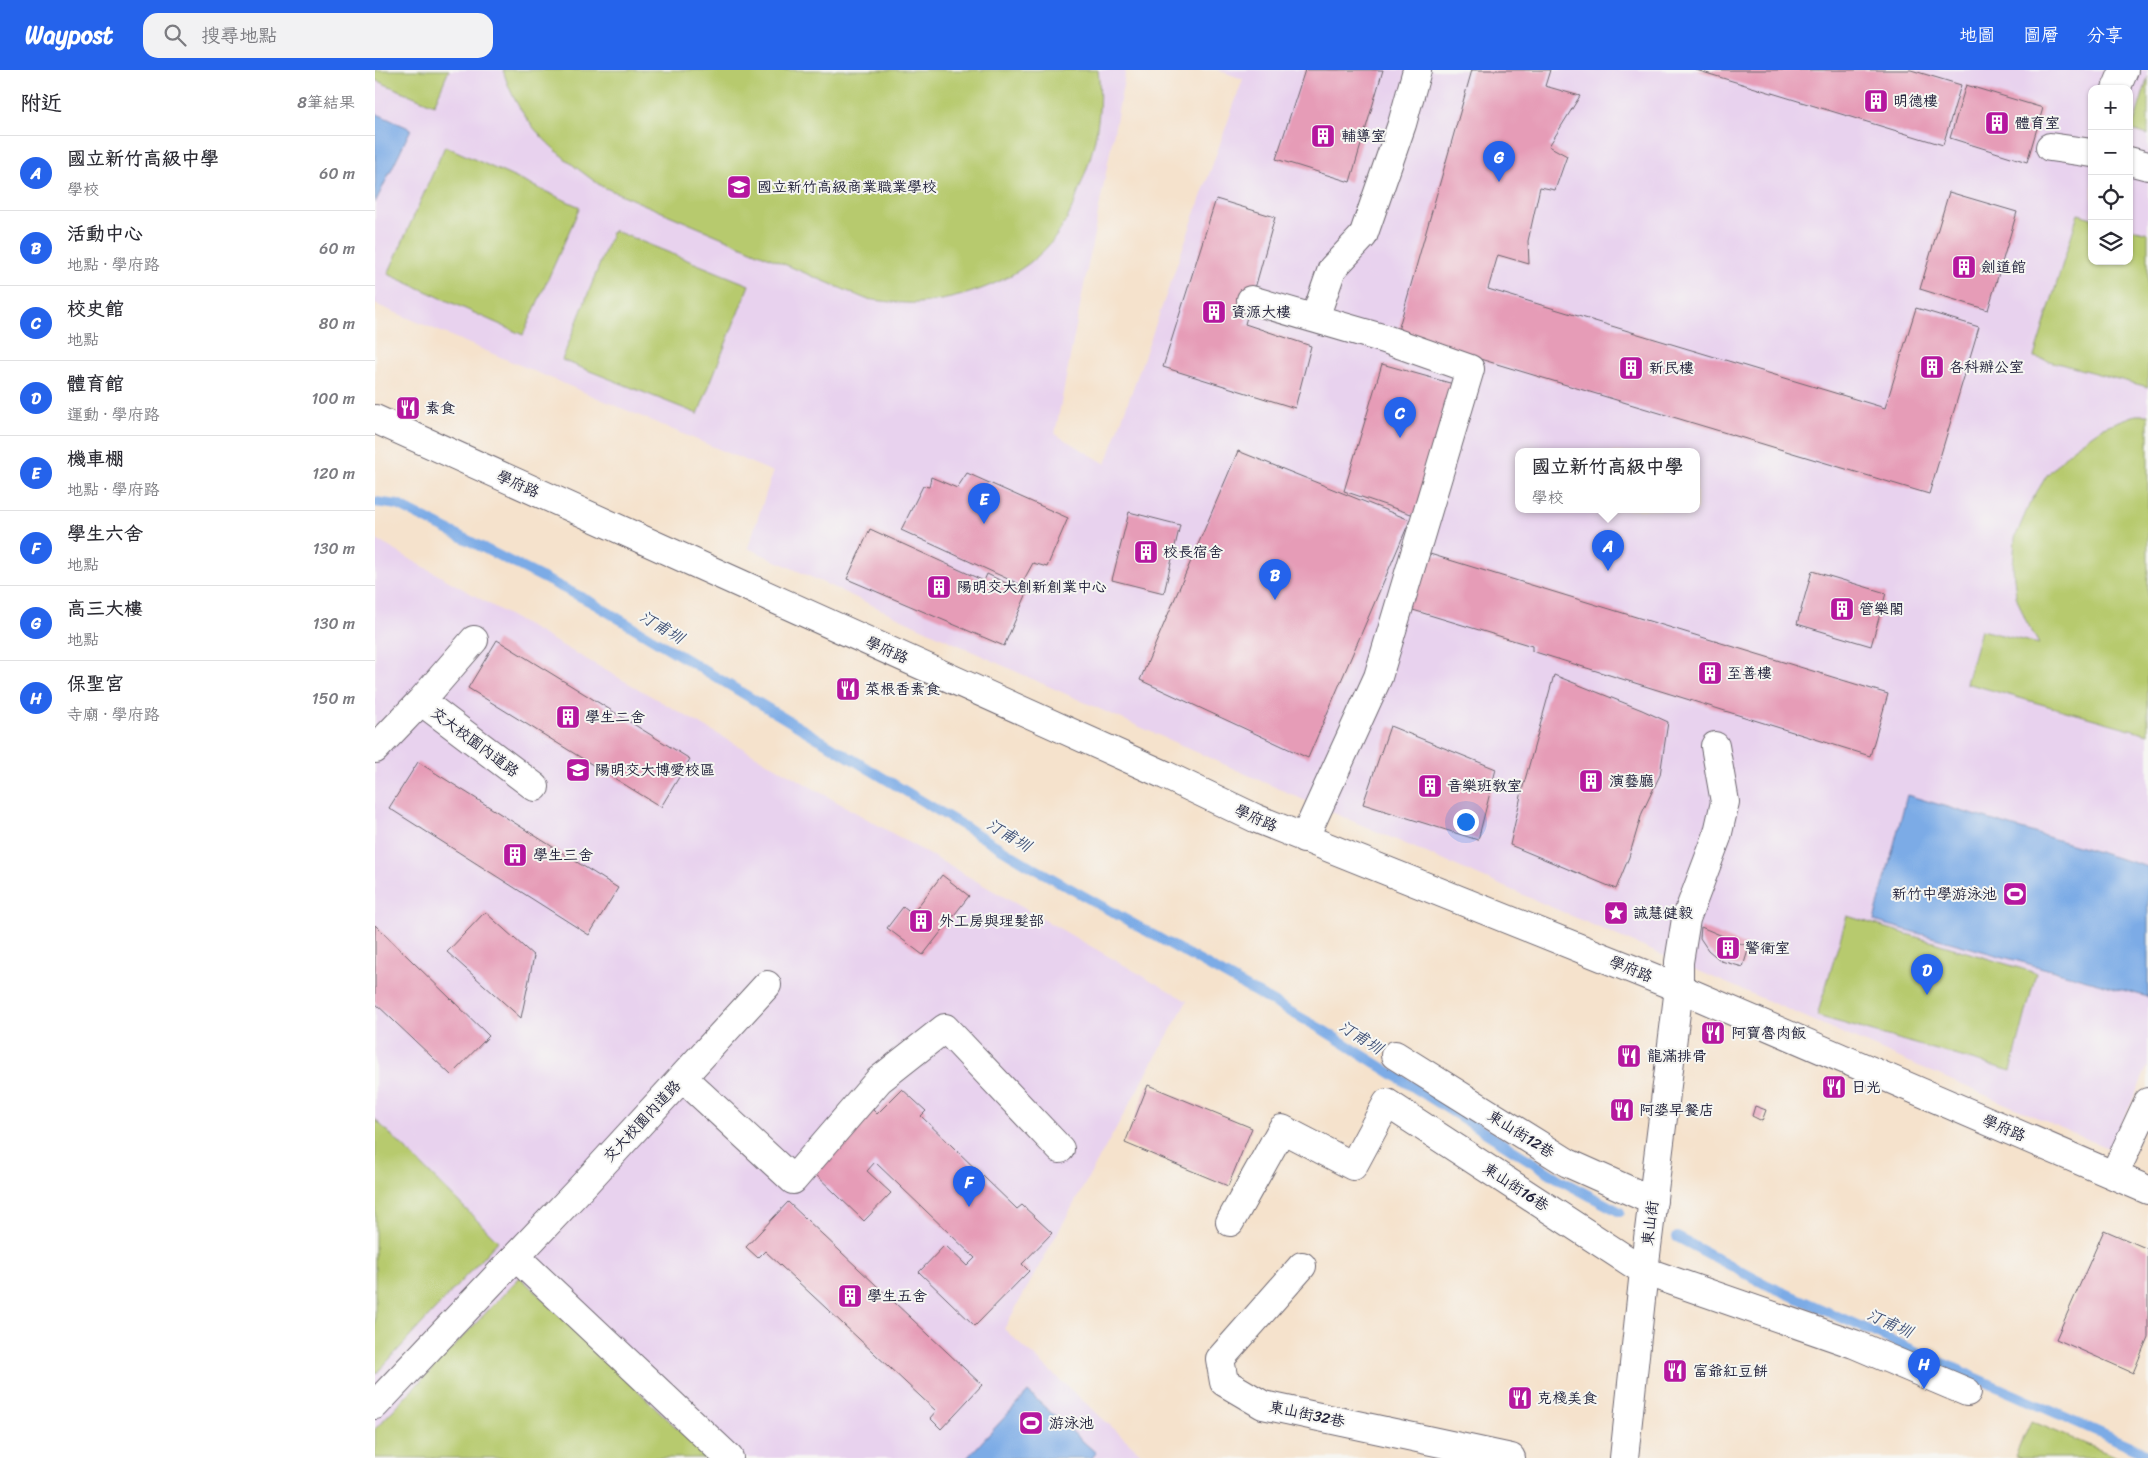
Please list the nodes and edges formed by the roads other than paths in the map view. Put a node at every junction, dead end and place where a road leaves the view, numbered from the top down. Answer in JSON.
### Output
{"nodes":[{"id":1,"x":1417,"y":70,"type":"edge"},
{"id":2,"x":2124,"y":70,"type":"edge"},
{"id":3,"x":2118,"y":85,"type":"edge"},
{"id":4,"x":2050,"y":147,"type":"dead end"},
{"id":5,"x":2088,"y":152,"type":"edge"},
{"id":6,"x":2133,"y":163,"type":"edge"},
{"id":7,"x":2148,"y":166,"type":"edge"},
{"id":8,"x":1251,"y":300,"type":"dead end"},
{"id":9,"x":1315,"y":318,"type":"junction"},
{"id":10,"x":375,"y":419,"type":"edge"},
{"id":11,"x":474,"y":640,"type":"dead end"},
{"id":12,"x":421,"y":701,"type":"junction"},
{"id":13,"x":1715,"y":746,"type":"dead end"},
{"id":14,"x":375,"y":749,"type":"edge"},
{"id":15,"x":535,"y":787,"type":"dead end"},
{"id":16,"x":1304,"y":839,"type":"junction"},
{"id":17,"x":767,"y":985,"type":"dead end"},
{"id":18,"x":1679,"y":988,"type":"junction"},
{"id":19,"x":1395,"y":1055,"type":"dead end"},
{"id":20,"x":683,"y":1078,"type":"junction"},
{"id":21,"x":2148,"y":1102,"type":"edge"},
{"id":22,"x":1060,"y":1150,"type":"dead end"},
{"id":23,"x":2114,"y":1175,"type":"junction"},
{"id":24,"x":2148,"y":1190,"type":"edge"},
{"id":25,"x":1653,"y":1201,"type":"junction"},
{"id":26,"x":1230,"y":1222,"type":"dead end"},
{"id":27,"x":516,"y":1256,"type":"junction"},
{"id":28,"x":1302,"y":1266,"type":"dead end"},
{"id":29,"x":1644,"y":1272,"type":"junction"},
{"id":30,"x":1967,"y":1392,"type":"dead end"},
{"id":31,"x":375,"y":1405,"type":"edge"},
{"id":32,"x":729,"y":1458,"type":"edge"},
{"id":33,"x":1511,"y":1458,"type":"edge"},
{"id":34,"x":1624,"y":1458,"type":"edge"}],
"edges":[{"from":1,"to":9,"type":"street"},
{"from":2,"to":3,"type":"street"},
{"from":4,"to":5,"type":"street"},
{"from":6,"to":7,"type":"street"},
{"from":8,"to":9,"type":"street"},
{"from":9,"to":16,"type":"street"},
{"from":10,"to":16,"type":"street","name":"學府路"},
{"from":11,"to":12,"type":"street"},
{"from":12,"to":14,"type":"street","name":"交大校園內道路"},
{"from":12,"to":15,"type":"street","name":"交大校園內道路"},
{"from":13,"to":18,"type":"street","name":"東山街"},
{"from":16,"to":18,"type":"street","name":"學府路"},
{"from":17,"to":20,"type":"street","name":"交大校園內道路"},
{"from":18,"to":23,"type":"street","name":"學府路"},
{"from":18,"to":25,"type":"street","name":"東山街"},
{"from":19,"to":25,"type":"street","name":"東山街12巷"},
{"from":20,"to":22,"type":"street"},
{"from":20,"to":27,"type":"street","name":"交大校園內道路"},
{"from":21,"to":23,"type":"street"},
{"from":23,"to":24,"type":"street","name":"學府路"},
{"from":25,"to":29,"type":"street","name":"東山街"},
{"from":26,"to":29,"type":"street","name":"東山街16巷"},
{"from":27,"to":31,"type":"street","name":"交大校園內道路"},
{"from":27,"to":32,"type":"street"},
{"from":28,"to":33,"type":"street","name":"東山街32巷"},
{"from":29,"to":30,"type":"street","name":"東山街16巷"},
{"from":29,"to":34,"type":"street","name":"東山街"}]}
